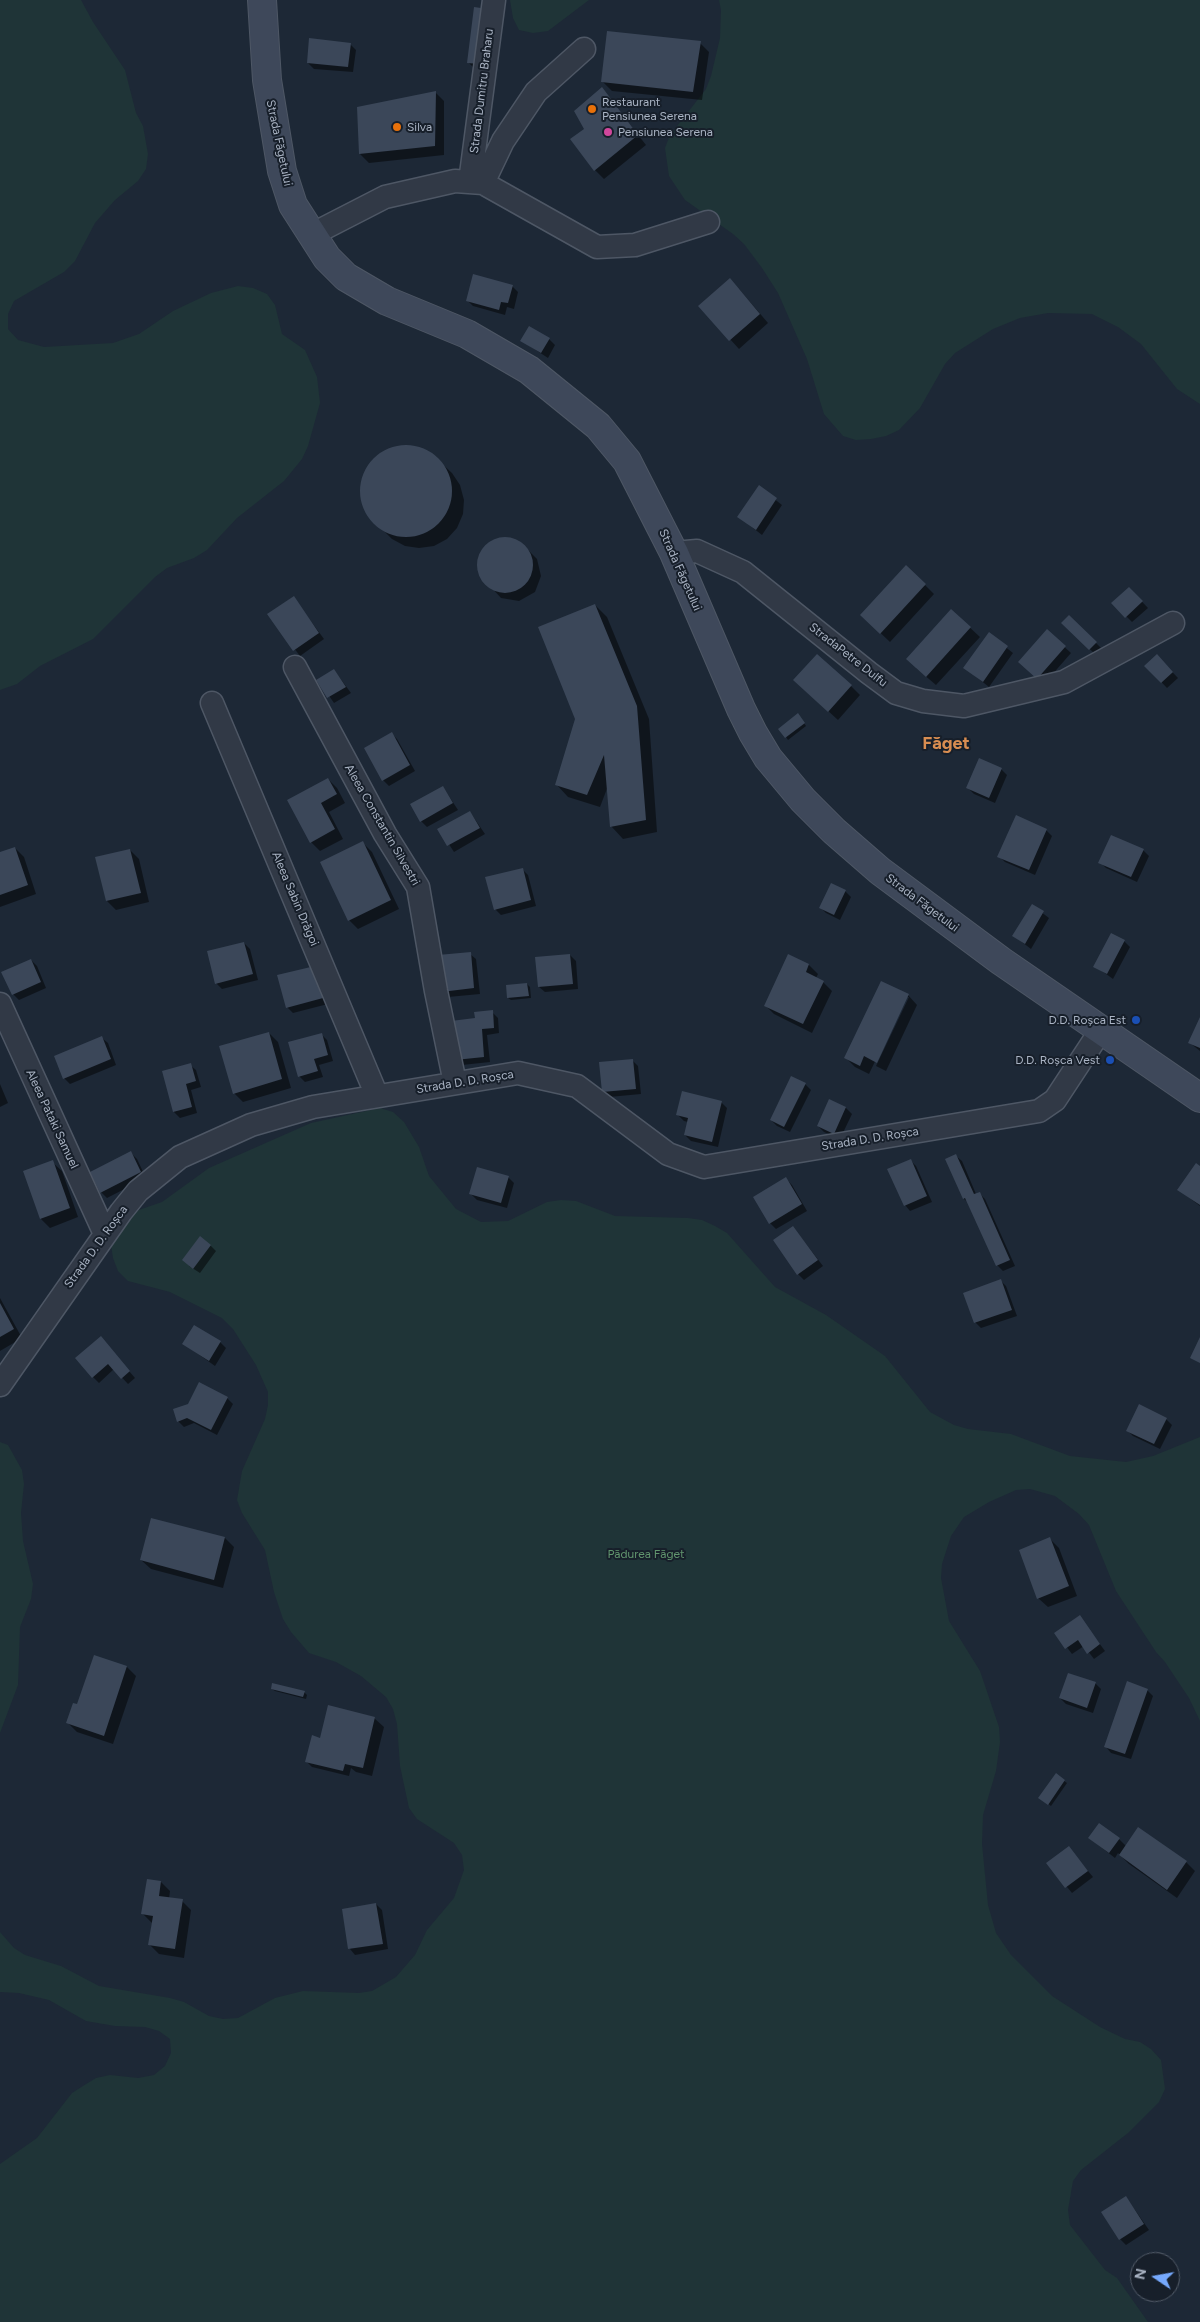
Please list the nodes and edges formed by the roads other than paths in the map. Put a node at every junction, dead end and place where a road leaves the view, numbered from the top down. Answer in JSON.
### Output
{"nodes":[{"id":1,"x":262,"y":0,"type":"edge"},
{"id":2,"x":494,"y":0,"type":"edge"},
{"id":3,"x":584,"y":49,"type":"dead end"},
{"id":4,"x":477,"y":183,"type":"junction"},
{"id":5,"x":708,"y":222,"type":"dead end"},
{"id":6,"x":310,"y":234,"type":"junction"},
{"id":7,"x":674,"y":553,"type":"junction"},
{"id":8,"x":1173,"y":622,"type":"dead end"},
{"id":9,"x":295,"y":667,"type":"dead end"},
{"id":10,"x":212,"y":703,"type":"dead end"},
{"id":11,"x":0,"y":1004,"type":"edge"},
{"id":12,"x":1101,"y":1030,"type":"junction"},
{"id":13,"x":455,"y":1083,"type":"junction"},
{"id":14,"x":378,"y":1096,"type":"junction"},
{"id":15,"x":1200,"y":1098,"type":"edge"},
{"id":16,"x":105,"y":1234,"type":"junction"},
{"id":17,"x":0,"y":1385,"type":"edge"}],
"edges":[{"from":1,"to":6,"type":"main road","name":"Strada Făgetului"},
{"from":2,"to":4,"type":"street","name":"Strada Dumitru Braharu"},
{"from":3,"to":4,"type":"street","name":"Strada Dumitru Braharu"},
{"from":4,"to":5,"type":"street"},
{"from":4,"to":6,"type":"street"},
{"from":6,"to":7,"type":"main road","name":"Strada Făgetului"},
{"from":7,"to":8,"type":"street","name":"StradaPetre Dulfu"},
{"from":7,"to":12,"type":"main road","name":"Strada Făgetului"},
{"from":9,"to":13,"type":"street","name":"Aleea Constantin Silvestri"},
{"from":10,"to":14,"type":"street","name":"Aleea Sabin Drăgoi"},
{"from":11,"to":16,"type":"street","name":"Aleea Pataki Samuel"},
{"from":12,"to":13,"type":"street","name":"Strada D. D. Roșca"},
{"from":12,"to":15,"type":"main road","name":"Strada Făgetului"},
{"from":13,"to":14,"type":"street","name":"Strada D. D. Roșca"},
{"from":14,"to":16,"type":"street","name":"Strada D. D. Roșca"},
{"from":16,"to":17,"type":"street","name":"Strada D. D. Roșca"}]}
